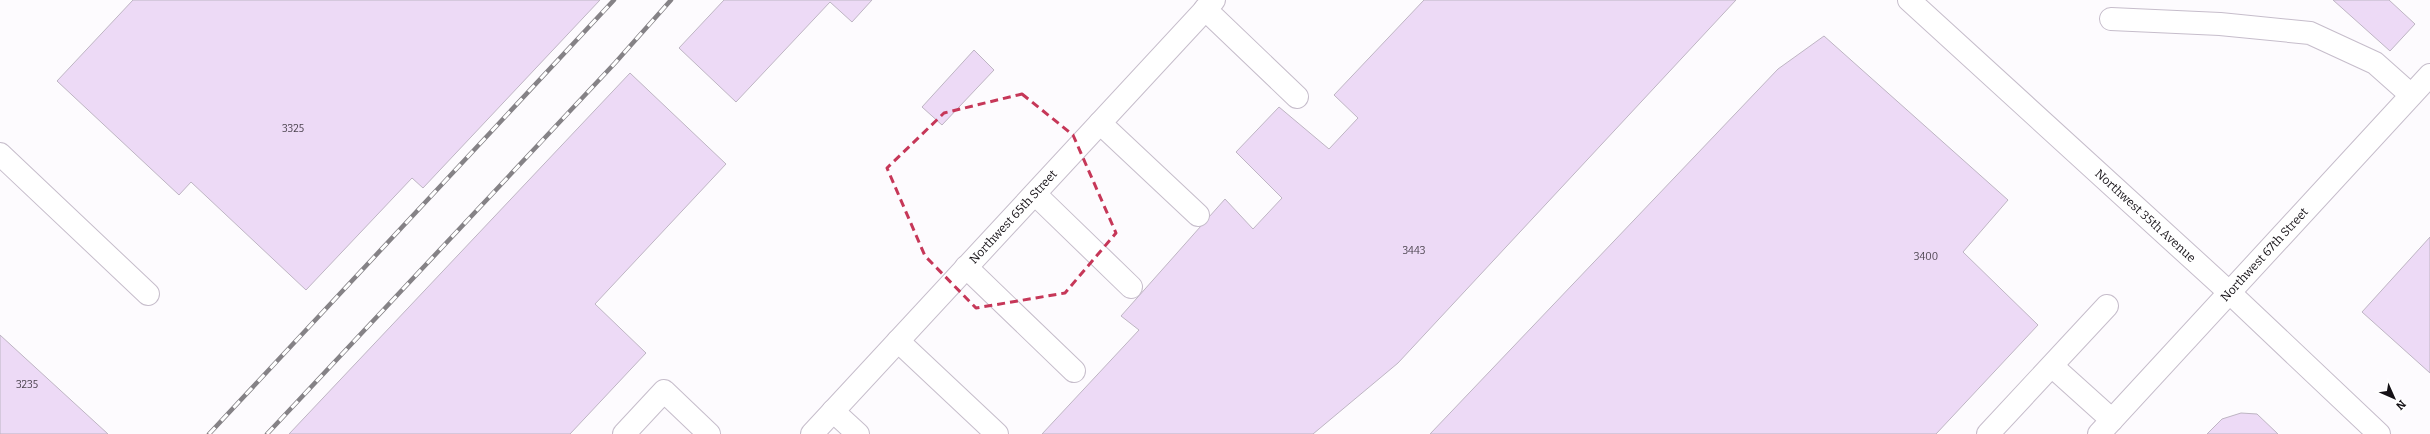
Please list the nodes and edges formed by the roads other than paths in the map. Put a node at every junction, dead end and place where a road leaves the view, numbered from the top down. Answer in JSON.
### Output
{"nodes":[{"id":1,"x":1908,"y":0,"type":"edge"},
{"id":2,"x":1210,"y":5,"type":"edge"},
{"id":3,"x":2111,"y":19,"type":"dead end"},
{"id":4,"x":2430,"y":75,"type":"edge"},
{"id":5,"x":1297,"y":96,"type":"dead end"},
{"id":6,"x":2411,"y":96,"type":"junction"},
{"id":7,"x":1100,"y":123,"type":"junction"},
{"id":8,"x":0,"y":154,"type":"edge"},
{"id":9,"x":1035,"y":194,"type":"junction"},
{"id":10,"x":1198,"y":215,"type":"dead end"},
{"id":11,"x":966,"y":268,"type":"junction"},
{"id":12,"x":1132,"y":287,"type":"dead end"},
{"id":13,"x":2230,"y":293,"type":"junction"},
{"id":14,"x":148,"y":294,"type":"dead end"},
{"id":15,"x":2107,"y":306,"type":"dead end"},
{"id":16,"x":898,"y":341,"type":"junction"},
{"id":17,"x":2052,"y":366,"type":"junction"},
{"id":18,"x":1074,"y":371,"type":"dead end"},
{"id":19,"x":833,"y":411,"type":"junction"},
{"id":20,"x":2106,"y":427,"type":"edge"},
{"id":21,"x":624,"y":434,"type":"edge"},
{"id":22,"x":709,"y":434,"type":"edge"},
{"id":23,"x":812,"y":434,"type":"edge"},
{"id":24,"x":858,"y":434,"type":"edge"},
{"id":25,"x":997,"y":434,"type":"edge"},
{"id":26,"x":1988,"y":434,"type":"edge"},
{"id":27,"x":2379,"y":434,"type":"edge"}],
"edges":[{"from":1,"to":13,"type":"street","name":"Northwest 35th Avenue"},
{"from":2,"to":5,"type":"street"},
{"from":2,"to":7,"type":"street","name":"Northwest 65th Street"},
{"from":3,"to":6,"type":"street"},
{"from":4,"to":6,"type":"street","name":"Northwest 67th Street"},
{"from":6,"to":13,"type":"street","name":"Northwest 67th Street"},
{"from":7,"to":9,"type":"street","name":"Northwest 65th Street"},
{"from":7,"to":10,"type":"street"},
{"from":8,"to":14,"type":"street"},
{"from":9,"to":11,"type":"street","name":"Northwest 65th Street"},
{"from":9,"to":12,"type":"street"},
{"from":11,"to":16,"type":"street","name":"Northwest 65th Street"},
{"from":11,"to":18,"type":"street"},
{"from":13,"to":20,"type":"street","name":"Northwest 67th Street"},
{"from":13,"to":27,"type":"street","name":"Northwest 35th Avenue"},
{"from":15,"to":17,"type":"street"},
{"from":16,"to":19,"type":"street","name":"Northwest 65th Street"},
{"from":16,"to":25,"type":"street"},
{"from":17,"to":20,"type":"street"},
{"from":17,"to":26,"type":"street"},
{"from":19,"to":23,"type":"street","name":"Northwest 65th Street"},
{"from":19,"to":24,"type":"street"},
{"from":21,"to":22,"type":"street"}]}
